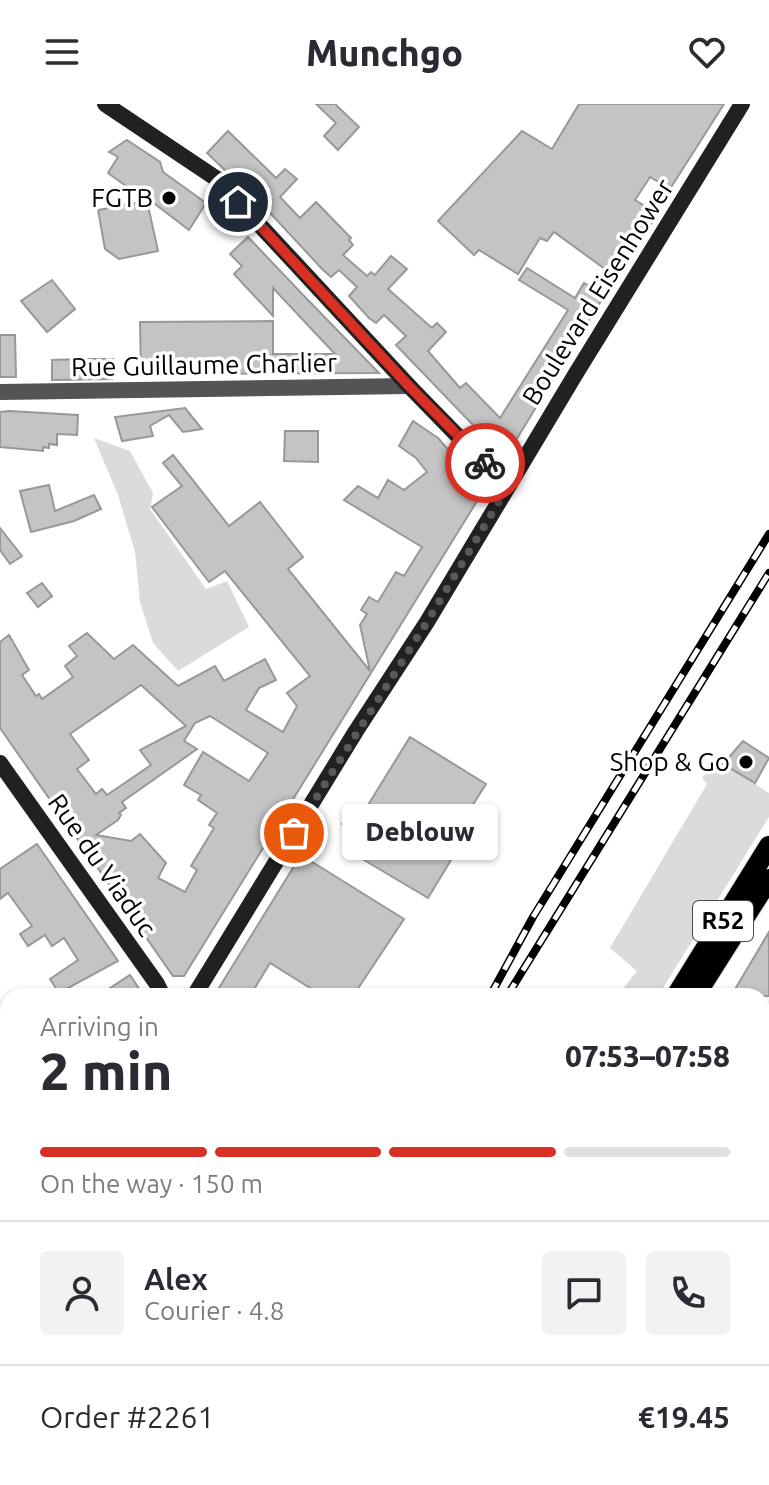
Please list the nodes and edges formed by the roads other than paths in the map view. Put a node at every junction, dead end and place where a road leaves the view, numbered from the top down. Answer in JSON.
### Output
{"nodes":[{"id":1,"x":105,"y":104,"type":"edge"},
{"id":2,"x":742,"y":104,"type":"edge"},
{"id":3,"x":409,"y":386,"type":"junction"},
{"id":4,"x":0,"y":392,"type":"edge"},
{"id":5,"x":510,"y":483,"type":"junction"},
{"id":6,"x":0,"y":763,"type":"edge"},
{"id":7,"x":769,"y":846,"type":"edge"},
{"id":8,"x":769,"y":879,"type":"edge"},
{"id":9,"x":157,"y":988,"type":"edge"},
{"id":10,"x":199,"y":988,"type":"edge"},
{"id":11,"x":681,"y":988,"type":"edge"},
{"id":12,"x":700,"y":988,"type":"edge"}],
"edges":[{"from":1,"to":3,"type":"street"},
{"from":2,"to":5,"type":"street","name":"Boulevard Eisenhower"},
{"from":3,"to":4,"type":"street","name":"Rue Guillaume Charlier"},
{"from":3,"to":5,"type":"street"},
{"from":5,"to":10,"type":"street","name":"Boulevard Eisenhower"},
{"from":6,"to":9,"type":"street","name":"Rue du Viaduc"},
{"from":7,"to":11,"type":"main road","number":"R52"},
{"from":8,"to":12,"type":"main road","number":"R52"}]}
